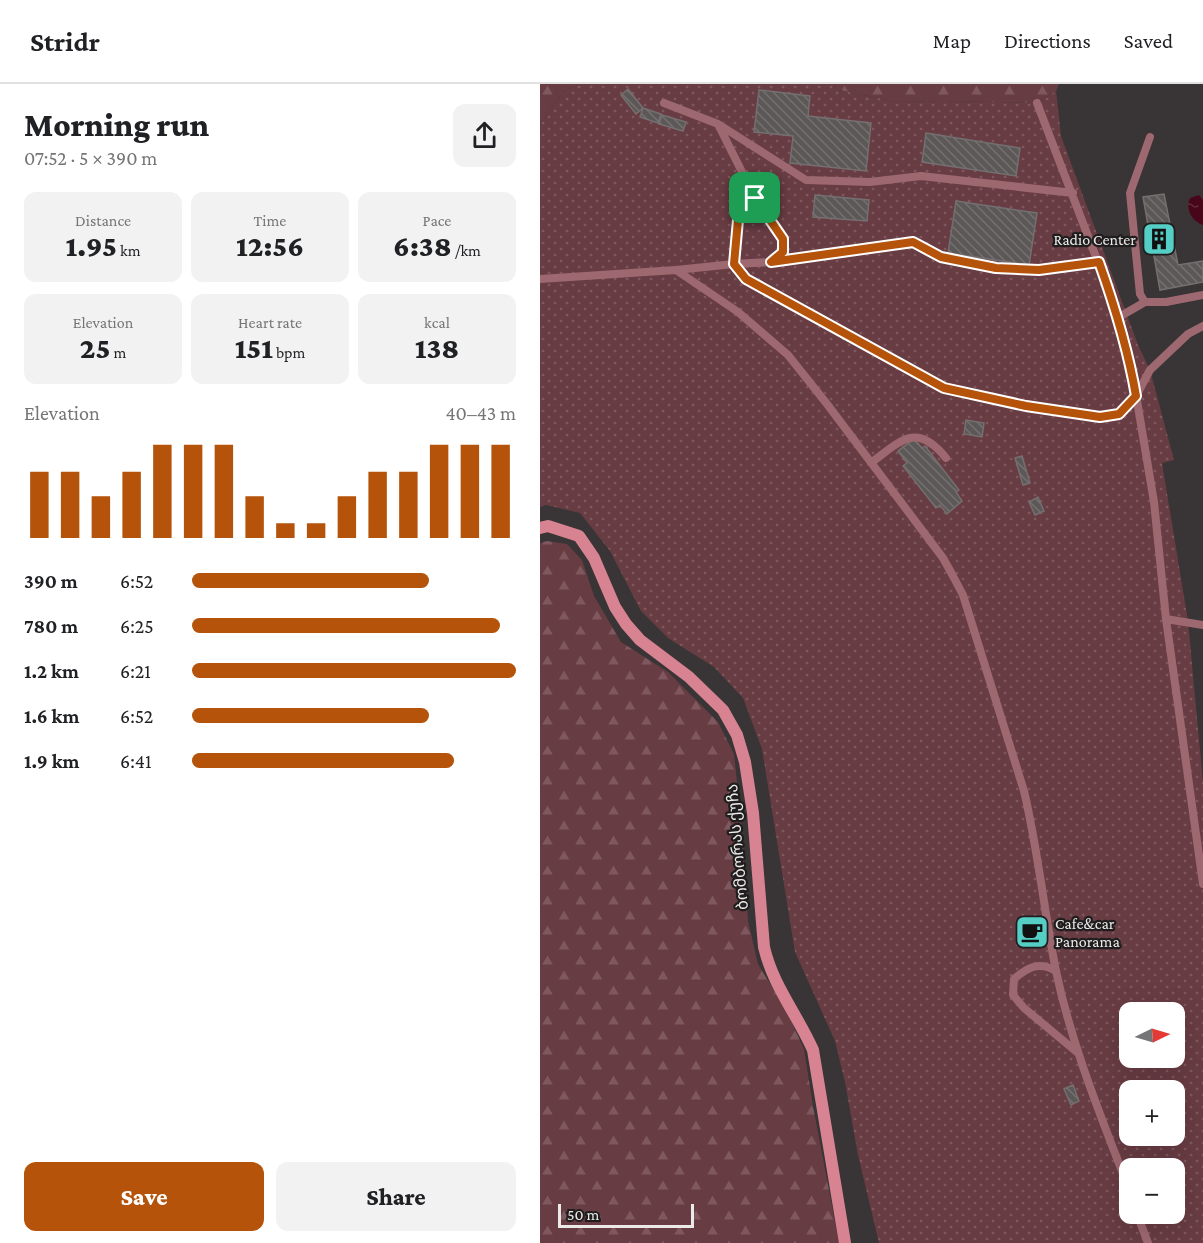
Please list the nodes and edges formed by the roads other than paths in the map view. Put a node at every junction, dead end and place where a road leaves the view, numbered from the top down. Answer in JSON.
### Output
{"nodes":[{"id":1,"x":664,"y":102,"type":"dead end"},
{"id":2,"x":1037,"y":103,"type":"dead end"},
{"id":3,"x":718,"y":123,"type":"junction"},
{"id":4,"x":1150,"y":137,"type":"dead end"},
{"id":5,"x":1073,"y":193,"type":"junction"},
{"id":6,"x":755,"y":198,"type":"junction"},
{"id":7,"x":771,"y":262,"type":"junction"},
{"id":8,"x":1099,"y":262,"type":"junction"},
{"id":9,"x":734,"y":264,"type":"junction"},
{"id":10,"x":676,"y":270,"type":"junction"},
{"id":11,"x":540,"y":279,"type":"edge"},
{"id":12,"x":1203,"y":295,"type":"edge"},
{"id":13,"x":1145,"y":302,"type":"junction"},
{"id":14,"x":1119,"y":317,"type":"junction"},
{"id":15,"x":1203,"y":326,"type":"edge"},
{"id":16,"x":1136,"y":396,"type":"junction"},
{"id":17,"x":946,"y":458,"type":"dead end"},
{"id":18,"x":871,"y":462,"type":"junction"},
{"id":19,"x":540,"y":528,"type":"edge"},
{"id":20,"x":1166,"y":619,"type":"junction"},
{"id":21,"x":1203,"y":625,"type":"edge"},
{"id":22,"x":1203,"y":884,"type":"edge"},
{"id":23,"x":1056,"y":971,"type":"junction"},
{"id":24,"x":1078,"y":1053,"type":"junction"},
{"id":25,"x":1119,"y":1163,"type":"edge"},
{"id":26,"x":1141,"y":1224,"type":"edge"},
{"id":27,"x":845,"y":1243,"type":"edge"},
{"id":28,"x":1148,"y":1243,"type":"edge"}],
"edges":[{"from":1,"to":3,"type":"lane"},
{"from":2,"to":5,"type":"lane"},
{"from":3,"to":5,"type":"lane"},
{"from":3,"to":6,"type":"lane"},
{"from":4,"to":13,"type":"lane"},
{"from":5,"to":8,"type":"lane"},
{"from":6,"to":7,"type":"lane"},
{"from":6,"to":9,"type":"lane"},
{"from":7,"to":8,"type":"lane"},
{"from":7,"to":9,"type":"lane"},
{"from":8,"to":14,"type":"lane"},
{"from":9,"to":10,"type":"lane"},
{"from":9,"to":16,"type":"lane"},
{"from":10,"to":11,"type":"lane"},
{"from":10,"to":18,"type":"lane"},
{"from":12,"to":13,"type":"lane"},
{"from":13,"to":14,"type":"lane"},
{"from":14,"to":16,"type":"lane"},
{"from":15,"to":16,"type":"lane"},
{"from":16,"to":20,"type":"lane"},
{"from":17,"to":18,"type":"lane"},
{"from":18,"to":23,"type":"lane"},
{"from":19,"to":27,"type":"street","name":"ბომბორას ქუჩა"},
{"from":20,"to":21,"type":"lane"},
{"from":20,"to":22,"type":"lane"},
{"from":23,"to":24,"type":"lane"},
{"from":23,"to":24,"type":"lane"},
{"from":24,"to":25,"type":"lane"},
{"from":26,"to":28,"type":"lane"}]}
